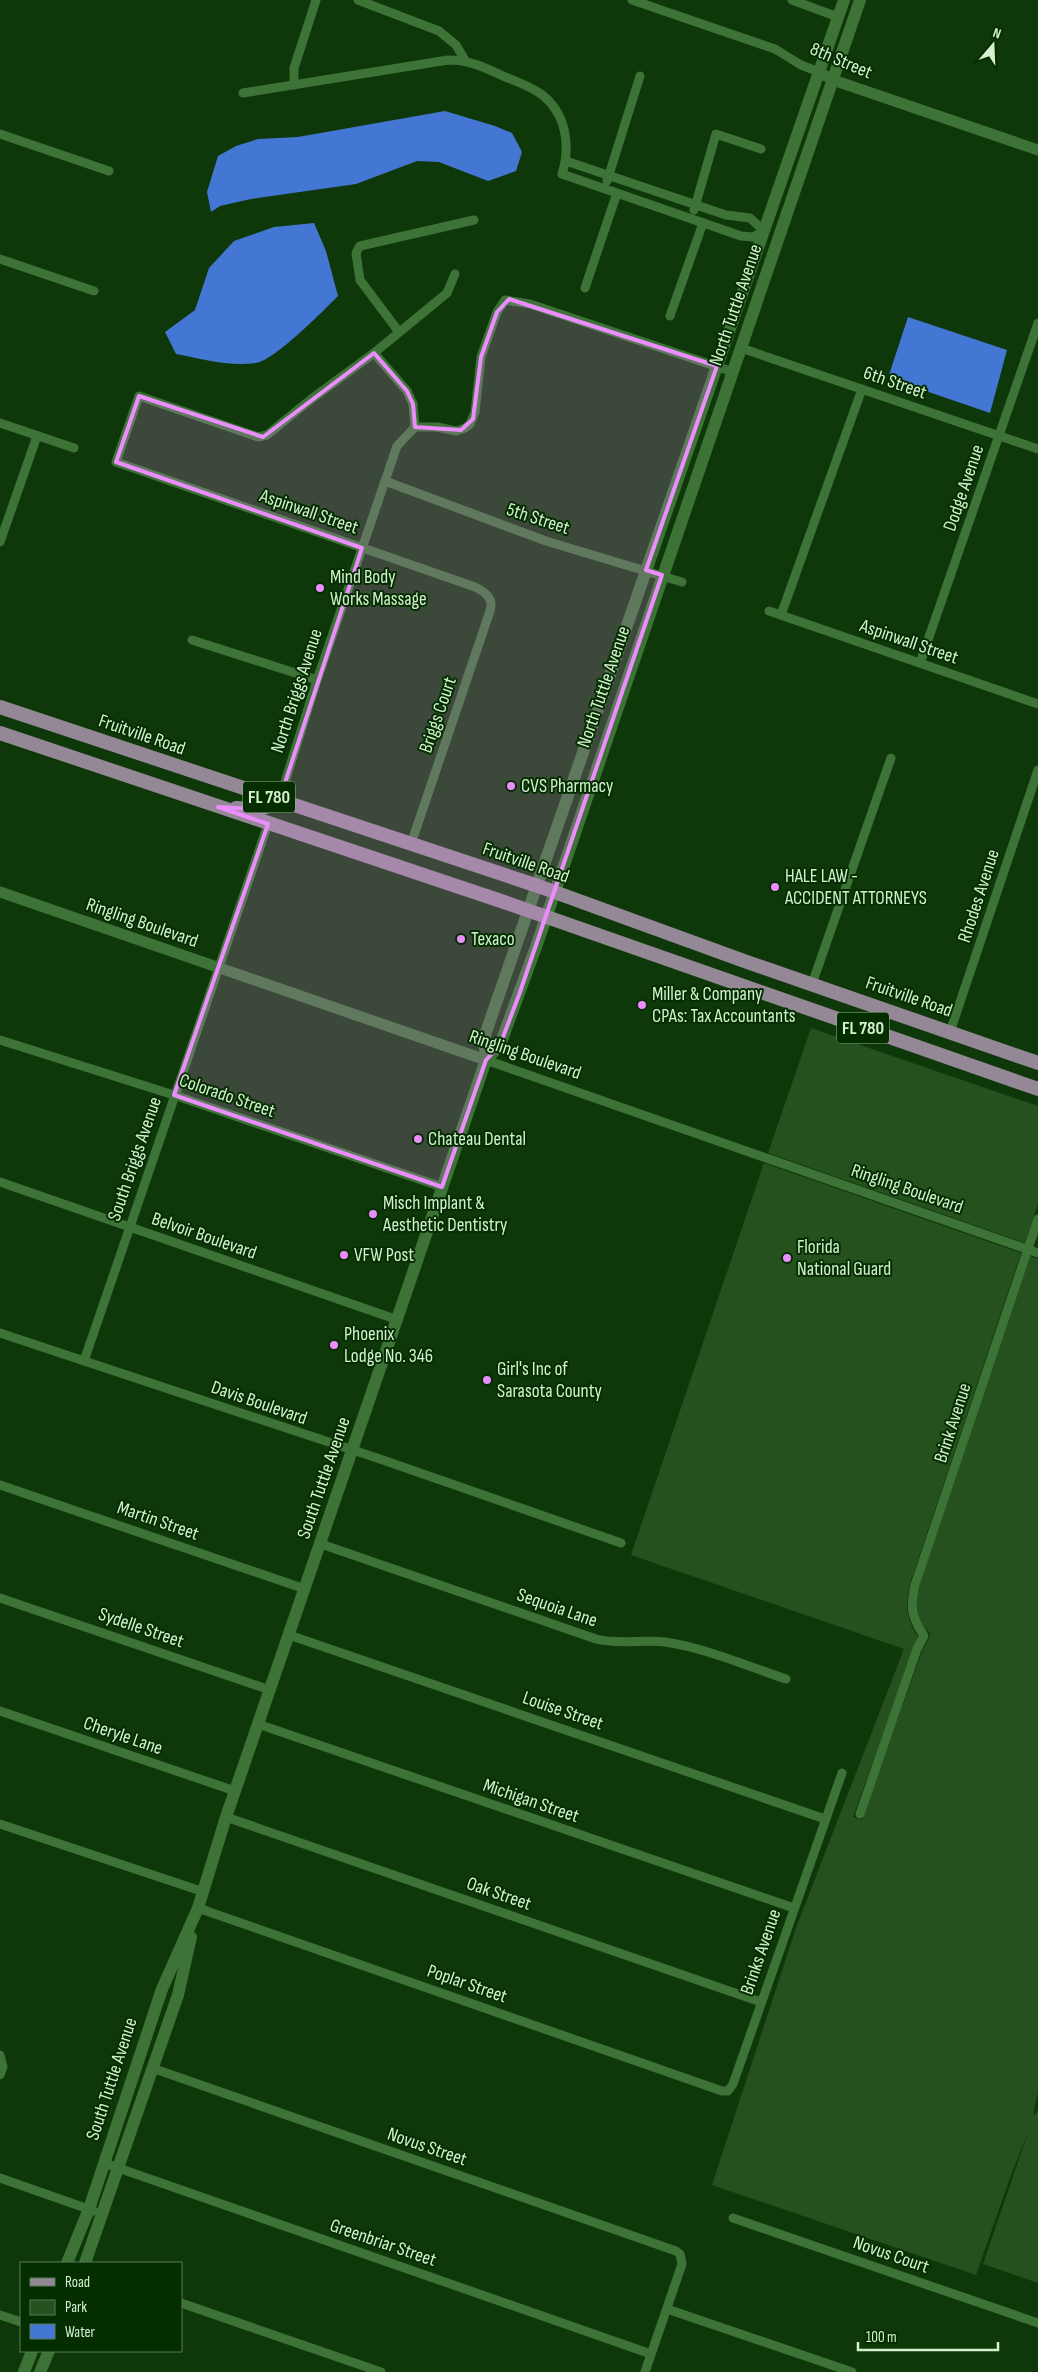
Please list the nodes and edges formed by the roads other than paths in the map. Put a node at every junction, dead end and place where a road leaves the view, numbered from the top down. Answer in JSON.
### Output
{"nodes":[{"id":1,"x":316,"y":0,"type":"edge"},
{"id":2,"x":358,"y":0,"type":"edge"},
{"id":3,"x":632,"y":0,"type":"edge"},
{"id":4,"x":792,"y":0,"type":"edge"},
{"id":5,"x":844,"y":0,"type":"edge"},
{"id":6,"x":860,"y":0,"type":"edge"},
{"id":7,"x":838,"y":16,"type":"junction"},
{"id":8,"x":465,"y":60,"type":"junction"},
{"id":9,"x":819,"y":72,"type":"junction"},
{"id":10,"x":640,"y":76,"type":"dead end"},
{"id":11,"x":833,"y":80,"type":"junction"},
{"id":12,"x":294,"y":86,"type":"junction"},
{"id":13,"x":242,"y":93,"type":"dead end"},
{"id":14,"x":0,"y":134,"type":"edge"},
{"id":15,"x":760,"y":149,"type":"dead end"},
{"id":16,"x":1038,"y":150,"type":"edge"},
{"id":17,"x":566,"y":161,"type":"junction"},
{"id":18,"x":109,"y":171,"type":"dead end"},
{"id":19,"x":608,"y":177,"type":"junction"},
{"id":20,"x":605,"y":189,"type":"junction"},
{"id":21,"x":618,"y":193,"type":"junction"},
{"id":22,"x":695,"y":206,"type":"junction"},
{"id":23,"x":691,"y":218,"type":"junction"},
{"id":24,"x":474,"y":220,"type":"dead end"},
{"id":25,"x":703,"y":222,"type":"junction"},
{"id":26,"x":764,"y":231,"type":"junction"},
{"id":27,"x":0,"y":259,"type":"edge"},
{"id":28,"x":455,"y":274,"type":"dead end"},
{"id":29,"x":585,"y":288,"type":"dead end"},
{"id":30,"x":94,"y":291,"type":"dead end"},
{"id":31,"x":670,"y":316,"type":"dead end"},
{"id":32,"x":1038,"y":323,"type":"edge"},
{"id":33,"x":399,"y":332,"type":"junction"},
{"id":34,"x":741,"y":348,"type":"junction"},
{"id":35,"x":374,"y":353,"type":"junction"},
{"id":36,"x":717,"y":366,"type":"junction"},
{"id":37,"x":733,"y":372,"type":"junction"},
{"id":38,"x":862,"y":389,"type":"junction"},
{"id":39,"x":0,"y":423,"type":"edge"},
{"id":40,"x":415,"y":427,"type":"junction"},
{"id":41,"x":999,"y":435,"type":"junction"},
{"id":42,"x":37,"y":436,"type":"junction"},
{"id":43,"x":74,"y":448,"type":"dead end"},
{"id":44,"x":1038,"y":449,"type":"edge"},
{"id":45,"x":385,"y":481,"type":"junction"},
{"id":46,"x":0,"y":542,"type":"edge"},
{"id":47,"x":362,"y":548,"type":"junction"},
{"id":48,"x":646,"y":570,"type":"junction"},
{"id":49,"x":662,"y":575,"type":"junction"},
{"id":50,"x":682,"y":582,"type":"dead end"},
{"id":51,"x":489,"y":597,"type":"joint"},
{"id":52,"x":769,"y":611,"type":"dead end"},
{"id":53,"x":781,"y":615,"type":"junction"},
{"id":54,"x":192,"y":640,"type":"dead end"},
{"id":55,"x":920,"y":663,"type":"junction"},
{"id":56,"x":317,"y":680,"type":"junction"},
{"id":57,"x":1038,"y":704,"type":"edge"},
{"id":58,"x":0,"y":707,"type":"edge"},
{"id":59,"x":0,"y":734,"type":"edge"},
{"id":60,"x":891,"y":758,"type":"dead end"},
{"id":61,"x":1038,"y":770,"type":"edge"},
{"id":62,"x":279,"y":801,"type":"junction"},
{"id":63,"x":218,"y":807,"type":"junction"},
{"id":64,"x":268,"y":824,"type":"junction"},
{"id":65,"x":411,"y":844,"type":"junction"},
{"id":66,"x":538,"y":886,"type":"junction"},
{"id":67,"x":0,"y":892,"type":"edge"},
{"id":68,"x":555,"y":892,"type":"junction"},
{"id":69,"x":529,"y":911,"type":"junction"},
{"id":70,"x":546,"y":917,"type":"junction"},
{"id":71,"x":218,"y":967,"type":"junction"},
{"id":72,"x":812,"y":984,"type":"junction"},
{"id":73,"x":950,"y":1032,"type":"junction"},
{"id":74,"x":0,"y":1040,"type":"edge"},
{"id":75,"x":486,"y":1060,"type":"junction"},
{"id":76,"x":1038,"y":1063,"type":"edge"},
{"id":77,"x":1038,"y":1089,"type":"edge"},
{"id":78,"x":174,"y":1095,"type":"junction"},
{"id":79,"x":0,"y":1182,"type":"edge"},
{"id":80,"x":442,"y":1187,"type":"junction"},
{"id":81,"x":1038,"y":1219,"type":"edge"},
{"id":82,"x":128,"y":1226,"type":"junction"},
{"id":83,"x":1028,"y":1249,"type":"junction"},
{"id":84,"x":1038,"y":1253,"type":"edge"},
{"id":85,"x":398,"y":1320,"type":"junction"},
{"id":86,"x":0,"y":1332,"type":"edge"},
{"id":87,"x":84,"y":1361,"type":"junction"},
{"id":88,"x":353,"y":1451,"type":"junction"},
{"id":89,"x":0,"y":1485,"type":"edge"},
{"id":90,"x":621,"y":1543,"type":"dead end"},
{"id":91,"x":321,"y":1544,"type":"junction"},
{"id":92,"x":305,"y":1588,"type":"junction"},
{"id":93,"x":0,"y":1598,"type":"edge"},
{"id":94,"x":289,"y":1635,"type":"junction"},
{"id":95,"x":786,"y":1679,"type":"dead end"},
{"id":96,"x":270,"y":1690,"type":"junction"},
{"id":97,"x":0,"y":1711,"type":"edge"},
{"id":98,"x":258,"y":1724,"type":"junction"},
{"id":99,"x":842,"y":1773,"type":"dead end"},
{"id":100,"x":235,"y":1791,"type":"junction"},
{"id":101,"x":860,"y":1814,"type":"dead end"},
{"id":102,"x":226,"y":1817,"type":"junction"},
{"id":103,"x":825,"y":1820,"type":"junction"},
{"id":104,"x":0,"y":1824,"type":"edge"},
{"id":105,"x":204,"y":1892,"type":"junction"},
{"id":106,"x":198,"y":1908,"type":"junction"},
{"id":107,"x":794,"y":1908,"type":"junction"},
{"id":108,"x":761,"y":2002,"type":"junction"},
{"id":109,"x":0,"y":2055,"type":"edge"},
{"id":110,"x":152,"y":2068,"type":"junction"},
{"id":111,"x":0,"y":2075,"type":"edge"},
{"id":112,"x":725,"y":2091,"type":"joint"},
{"id":113,"x":104,"y":2163,"type":"junction"},
{"id":114,"x":119,"y":2167,"type":"junction"},
{"id":115,"x":0,"y":2178,"type":"edge"},
{"id":116,"x":88,"y":2209,"type":"junction"},
{"id":117,"x":101,"y":2213,"type":"junction"},
{"id":118,"x":733,"y":2218,"type":"dead end"},
{"id":119,"x":67,"y":2262,"type":"edge"},
{"id":120,"x":85,"y":2262,"type":"edge"},
{"id":121,"x":182,"y":2303,"type":"edge"},
{"id":122,"x":666,"y":2309,"type":"junction"},
{"id":123,"x":0,"y":2315,"type":"edge"},
{"id":124,"x":20,"y":2322,"type":"edge"},
{"id":125,"x":1038,"y":2323,"type":"edge"},
{"id":126,"x":32,"y":2352,"type":"edge"},
{"id":127,"x":49,"y":2352,"type":"edge"},
{"id":128,"x":651,"y":2354,"type":"junction"},
{"id":129,"x":43,"y":2371,"type":"edge"},
{"id":130,"x":24,"y":2372,"type":"edge"},
{"id":131,"x":381,"y":2372,"type":"edge"},
{"id":132,"x":645,"y":2372,"type":"edge"},
{"id":133,"x":852,"y":2372,"type":"edge"}],
"edges":[{"from":1,"to":12,"type":"street"},
{"from":2,"to":8,"type":"street"},
{"from":3,"to":9,"type":"street","name":"8th Street"},
{"from":4,"to":7,"type":"street"},
{"from":5,"to":7,"type":"main road","name":"North Tuttle Avenue"},
{"from":6,"to":11,"type":"main road","name":"North Tuttle Avenue"},
{"from":7,"to":9,"type":"main road","name":"North Tuttle Avenue"},
{"from":8,"to":12,"type":"street"},
{"from":8,"to":17,"type":"street"},
{"from":9,"to":11,"type":"street","name":"8th Street"},
{"from":9,"to":26,"type":"main road","name":"North Tuttle Avenue"},
{"from":10,"to":19,"type":"street"},
{"from":11,"to":16,"type":"street","name":"8th Street"},
{"from":11,"to":34,"type":"main road","name":"North Tuttle Avenue"},
{"from":12,"to":13,"type":"street"},
{"from":14,"to":18,"type":"street"},
{"from":15,"to":22,"type":"street"},
{"from":17,"to":19,"type":"street"},
{"from":17,"to":20,"type":"street"},
{"from":19,"to":20,"type":"street"},
{"from":19,"to":22,"type":"street"},
{"from":20,"to":21,"type":"street"},
{"from":21,"to":23,"type":"street"},
{"from":21,"to":29,"type":"street"},
{"from":22,"to":23,"type":"street"},
{"from":22,"to":26,"type":"street"},
{"from":23,"to":25,"type":"street"},
{"from":24,"to":33,"type":"street"},
{"from":25,"to":26,"type":"street"},
{"from":25,"to":31,"type":"street"},
{"from":26,"to":36,"type":"main road","name":"North Tuttle Avenue"},
{"from":27,"to":30,"type":"street"},
{"from":28,"to":33,"type":"street"},
{"from":32,"to":41,"type":"street","name":"Dodge Avenue"},
{"from":33,"to":35,"type":"street"},
{"from":34,"to":37,"type":"main road","name":"North Tuttle Avenue"},
{"from":34,"to":38,"type":"street","name":"6th Street"},
{"from":35,"to":40,"type":"street"},
{"from":35,"to":47,"type":"street","name":"Aspinwall Street"},
{"from":36,"to":37,"type":"street"},
{"from":36,"to":40,"type":"street"},
{"from":36,"to":48,"type":"main road","name":"North Tuttle Avenue"},
{"from":37,"to":49,"type":"main road","name":"North Tuttle Avenue"},
{"from":38,"to":41,"type":"street","name":"6th Street"},
{"from":38,"to":53,"type":"street"},
{"from":39,"to":42,"type":"street"},
{"from":40,"to":45,"type":"street","name":"North Briggs Avenue"},
{"from":41,"to":44,"type":"street","name":"6th Street"},
{"from":41,"to":55,"type":"street","name":"Dodge Avenue"},
{"from":42,"to":43,"type":"street"},
{"from":42,"to":46,"type":"street"},
{"from":45,"to":47,"type":"street","name":"North Briggs Avenue"},
{"from":45,"to":48,"type":"street","name":"5th Street"},
{"from":47,"to":51,"type":"street","name":"Aspinwall Street"},
{"from":47,"to":56,"type":"street","name":"North Briggs Avenue"},
{"from":48,"to":49,"type":"street","name":"5th Street"},
{"from":48,"to":66,"type":"main road","name":"North Tuttle Avenue"},
{"from":49,"to":50,"type":"street","name":"5th Street"},
{"from":49,"to":68,"type":"main road","name":"North Tuttle Avenue"},
{"from":51,"to":65,"type":"street","name":"Briggs Court"},
{"from":52,"to":53,"type":"street","name":"Aspinwall Street"},
{"from":53,"to":55,"type":"street","name":"Aspinwall Street"},
{"from":54,"to":56,"type":"street"},
{"from":55,"to":57,"type":"street","name":"Aspinwall Street"},
{"from":56,"to":62,"type":"street","name":"North Briggs Avenue"},
{"from":58,"to":62,"type":"main road","name":"Fruitville Road","number":"FL 780"},
{"from":59,"to":63,"type":"main road","number":"FL 780"},
{"from":60,"to":72,"type":"street"},
{"from":61,"to":73,"type":"street","name":"Rhodes Avenue"},
{"from":62,"to":63,"type":"main road"},
{"from":62,"to":65,"type":"main road","name":"Fruitville Road","number":"FL 780"},
{"from":63,"to":64,"type":"main road","number":"FL 780"},
{"from":64,"to":69,"type":"main road","number":"FL 780"},
{"from":64,"to":71,"type":"street"},
{"from":65,"to":66,"type":"main road","name":"Fruitville Road","number":"FL 780"},
{"from":66,"to":68,"type":"main road","name":"Fruitville Road","number":"FL 780"},
{"from":66,"to":69,"type":"main road","name":"North Tuttle Avenue"},
{"from":67,"to":71,"type":"street","name":"Ringling Boulevard"},
{"from":68,"to":70,"type":"main road","name":"North Tuttle Avenue"},
{"from":68,"to":72,"type":"main road","name":"Fruitville Road","number":"FL 780"},
{"from":69,"to":70,"type":"main road","number":"FL 780"},
{"from":69,"to":75,"type":"main road","name":"North Tuttle Avenue"},
{"from":70,"to":75,"type":"main road","name":"North Tuttle Avenue"},
{"from":70,"to":77,"type":"main road","number":"FL 780"},
{"from":71,"to":75,"type":"street","name":"Ringling Boulevard"},
{"from":71,"to":78,"type":"street","name":"South Briggs Avenue"},
{"from":72,"to":73,"type":"main road","name":"Fruitville Road","number":"FL 780"},
{"from":73,"to":76,"type":"main road","name":"Fruitville Road","number":"FL 780"},
{"from":74,"to":78,"type":"street","name":"Colorado Street"},
{"from":75,"to":80,"type":"main road","name":"South Tuttle Avenue"},
{"from":75,"to":83,"type":"street","name":"Ringling Boulevard"},
{"from":78,"to":80,"type":"street","name":"Colorado Street"},
{"from":78,"to":82,"type":"street","name":"South Briggs Avenue"},
{"from":79,"to":82,"type":"street","name":"Belvoir Boulevard"},
{"from":80,"to":85,"type":"main road","name":"South Tuttle Avenue"},
{"from":81,"to":83,"type":"street","name":"Brink Avenue"},
{"from":82,"to":85,"type":"street","name":"Belvoir Boulevard"},
{"from":82,"to":87,"type":"street","name":"South Briggs Avenue"},
{"from":83,"to":84,"type":"street","name":"Ringling Boulevard"},
{"from":83,"to":101,"type":"street","name":"Brink Avenue"},
{"from":85,"to":88,"type":"main road","name":"South Tuttle Avenue"},
{"from":86,"to":87,"type":"street","name":"Davis Boulevard"},
{"from":87,"to":88,"type":"street","name":"Davis Boulevard"},
{"from":88,"to":90,"type":"street","name":"Davis Boulevard"},
{"from":88,"to":91,"type":"main road","name":"South Tuttle Avenue"},
{"from":89,"to":92,"type":"street","name":"Martin Street"},
{"from":91,"to":92,"type":"main road","name":"South Tuttle Avenue"},
{"from":91,"to":95,"type":"street","name":"Sequoia Lane"},
{"from":92,"to":94,"type":"main road","name":"South Tuttle Avenue"},
{"from":93,"to":96,"type":"street","name":"Sydelle Street"},
{"from":94,"to":96,"type":"main road","name":"South Tuttle Avenue"},
{"from":94,"to":103,"type":"street","name":"Louise Street"},
{"from":96,"to":98,"type":"main road","name":"South Tuttle Avenue"},
{"from":97,"to":100,"type":"street","name":"Cheryle Lane"},
{"from":98,"to":100,"type":"main road","name":"South Tuttle Avenue"},
{"from":98,"to":107,"type":"street","name":"Michigan Street"},
{"from":99,"to":103,"type":"street","name":"Brinks Avenue"},
{"from":100,"to":102,"type":"main road","name":"South Tuttle Avenue"},
{"from":102,"to":105,"type":"main road","name":"South Tuttle Avenue"},
{"from":102,"to":108,"type":"street","name":"Oak Street"},
{"from":103,"to":107,"type":"street","name":"Brinks Avenue"},
{"from":104,"to":105,"type":"street"},
{"from":105,"to":106,"type":"main road","name":"South Tuttle Avenue"},
{"from":106,"to":110,"type":"main road","name":"South Tuttle Avenue"},
{"from":106,"to":112,"type":"street","name":"Poplar Street"},
{"from":106,"to":113,"type":"main road","name":"South Tuttle Avenue"},
{"from":107,"to":108,"type":"street","name":"Brinks Avenue"},
{"from":108,"to":112,"type":"street","name":"Brinks Avenue"},
{"from":109,"to":111,"type":"street"},
{"from":110,"to":114,"type":"main road","name":"South Tuttle Avenue"},
{"from":110,"to":122,"type":"street","name":"Novus Street"},
{"from":113,"to":114,"type":"street","name":"Greenbriar Street"},
{"from":113,"to":116,"type":"main road","name":"South Tuttle Avenue"},
{"from":114,"to":117,"type":"main road","name":"South Tuttle Avenue"},
{"from":114,"to":128,"type":"street","name":"Greenbriar Street"},
{"from":115,"to":116,"type":"street"},
{"from":116,"to":117,"type":"street"},
{"from":116,"to":119,"type":"main road","name":"South Tuttle Avenue"},
{"from":117,"to":120,"type":"main road","name":"South Tuttle Avenue"},
{"from":118,"to":125,"type":"street","name":"Novus Court"},
{"from":121,"to":131,"type":"street"},
{"from":122,"to":128,"type":"street"},
{"from":122,"to":133,"type":"street"},
{"from":123,"to":124,"type":"street"},
{"from":126,"to":130,"type":"main road"},
{"from":127,"to":129,"type":"main road"},
{"from":128,"to":132,"type":"street"}]}
